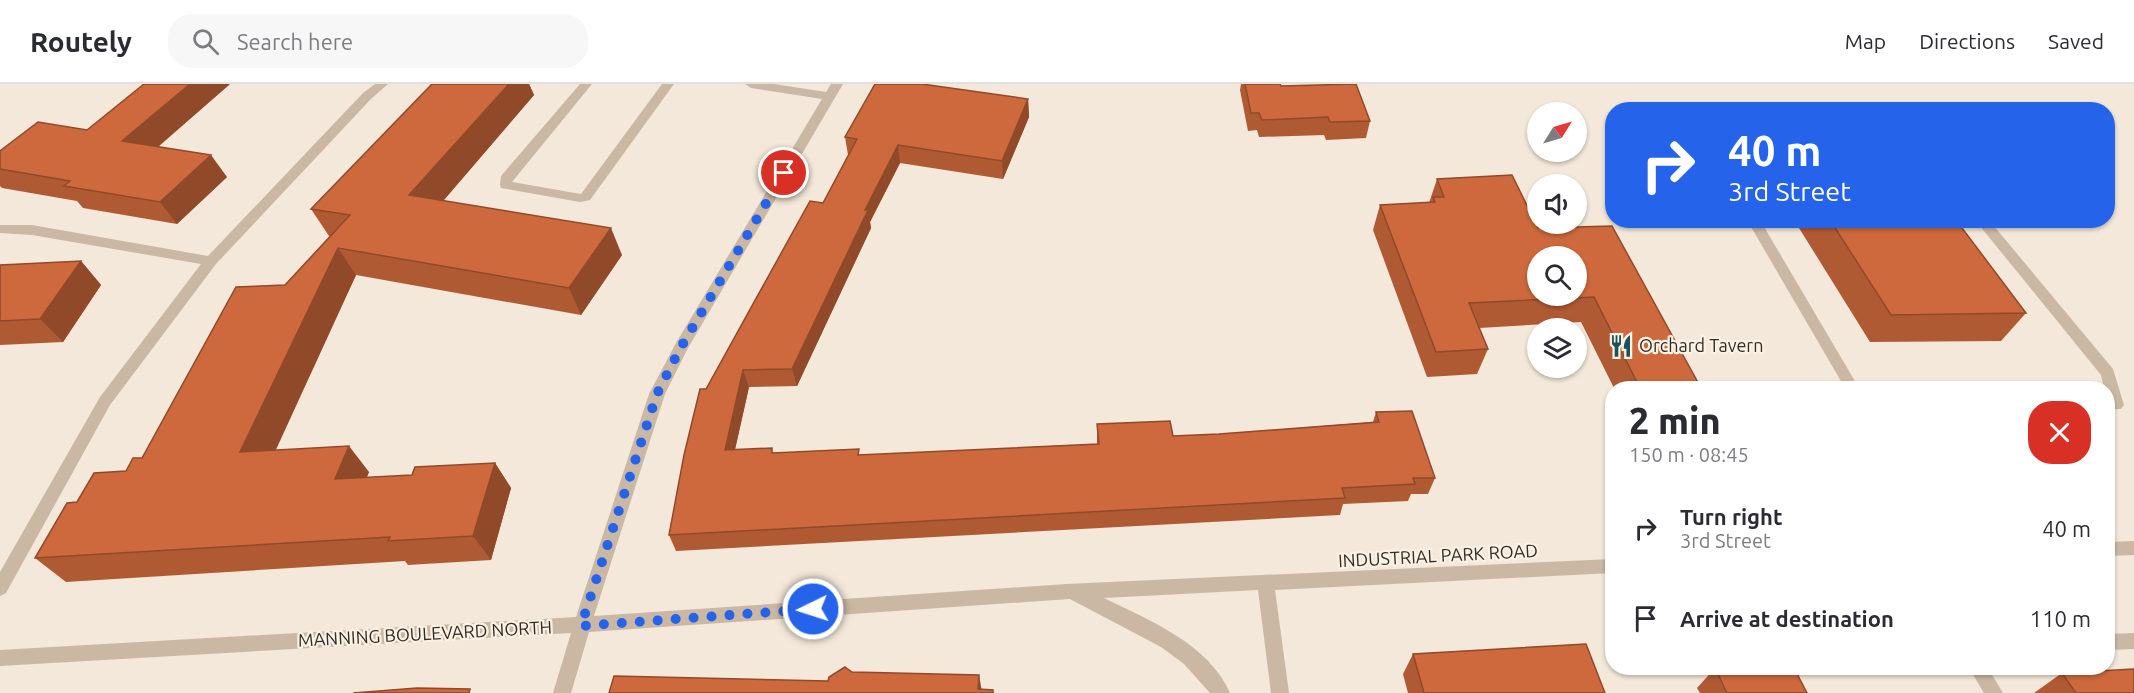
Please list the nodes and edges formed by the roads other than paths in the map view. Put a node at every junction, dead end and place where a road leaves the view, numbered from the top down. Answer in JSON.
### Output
{"nodes":[{"id":1,"x":382,"y":84,"type":"edge"},
{"id":2,"x":586,"y":84,"type":"edge"},
{"id":3,"x":668,"y":84,"type":"edge"},
{"id":4,"x":751,"y":84,"type":"edge"},
{"id":5,"x":833,"y":90,"type":"edge"},
{"id":6,"x":1758,"y":228,"type":"edge"},
{"id":7,"x":1988,"y":228,"type":"edge"},
{"id":8,"x":0,"y":230,"type":"edge"},
{"id":9,"x":211,"y":261,"type":"junction"},
{"id":10,"x":1848,"y":381,"type":"edge"},
{"id":11,"x":2110,"y":381,"type":"edge"},
{"id":12,"x":2115,"y":401,"type":"edge"},
{"id":13,"x":2116,"y":405,"type":"dead end"},
{"id":14,"x":2134,"y":548,"type":"edge"},
{"id":15,"x":2115,"y":549,"type":"edge"},
{"id":16,"x":1605,"y":566,"type":"edge"},
{"id":17,"x":1266,"y":585,"type":"junction"},
{"id":18,"x":0,"y":588,"type":"edge"},
{"id":19,"x":1066,"y":592,"type":"junction"},
{"id":20,"x":581,"y":626,"type":"junction"},
{"id":21,"x":2134,"y":641,"type":"edge"},
{"id":22,"x":2115,"y":642,"type":"edge"},
{"id":23,"x":0,"y":658,"type":"edge"},
{"id":24,"x":1982,"y":675,"type":"edge"},
{"id":25,"x":562,"y":693,"type":"edge"},
{"id":26,"x":1221,"y":693,"type":"edge"},
{"id":27,"x":1280,"y":693,"type":"edge"},
{"id":28,"x":1994,"y":693,"type":"edge"}],
"edges":[{"from":1,"to":9,"type":"street"},
{"from":2,"to":3,"type":"street"},
{"from":4,"to":5,"type":"street"},
{"from":5,"to":20,"type":"street"},
{"from":6,"to":10,"type":"street"},
{"from":7,"to":11,"type":"street"},
{"from":8,"to":9,"type":"street"},
{"from":9,"to":18,"type":"street"},
{"from":12,"to":13,"type":"street"},
{"from":14,"to":15,"type":"street"},
{"from":16,"to":17,"type":"street","name":"INDUSTRIAL PARK ROAD"},
{"from":17,"to":19,"type":"street","name":"MANNING BOULEVARD NORTH"},
{"from":17,"to":27,"type":"street"},
{"from":19,"to":20,"type":"street","name":"MANNING BOULEVARD NORTH"},
{"from":19,"to":26,"type":"street","name":"MANNING BOULEVARD NORTH"},
{"from":20,"to":23,"type":"street","name":"MANNING BOULEVARD NORTH"},
{"from":20,"to":25,"type":"street"},
{"from":21,"to":22,"type":"street"},
{"from":24,"to":28,"type":"street"}]}
